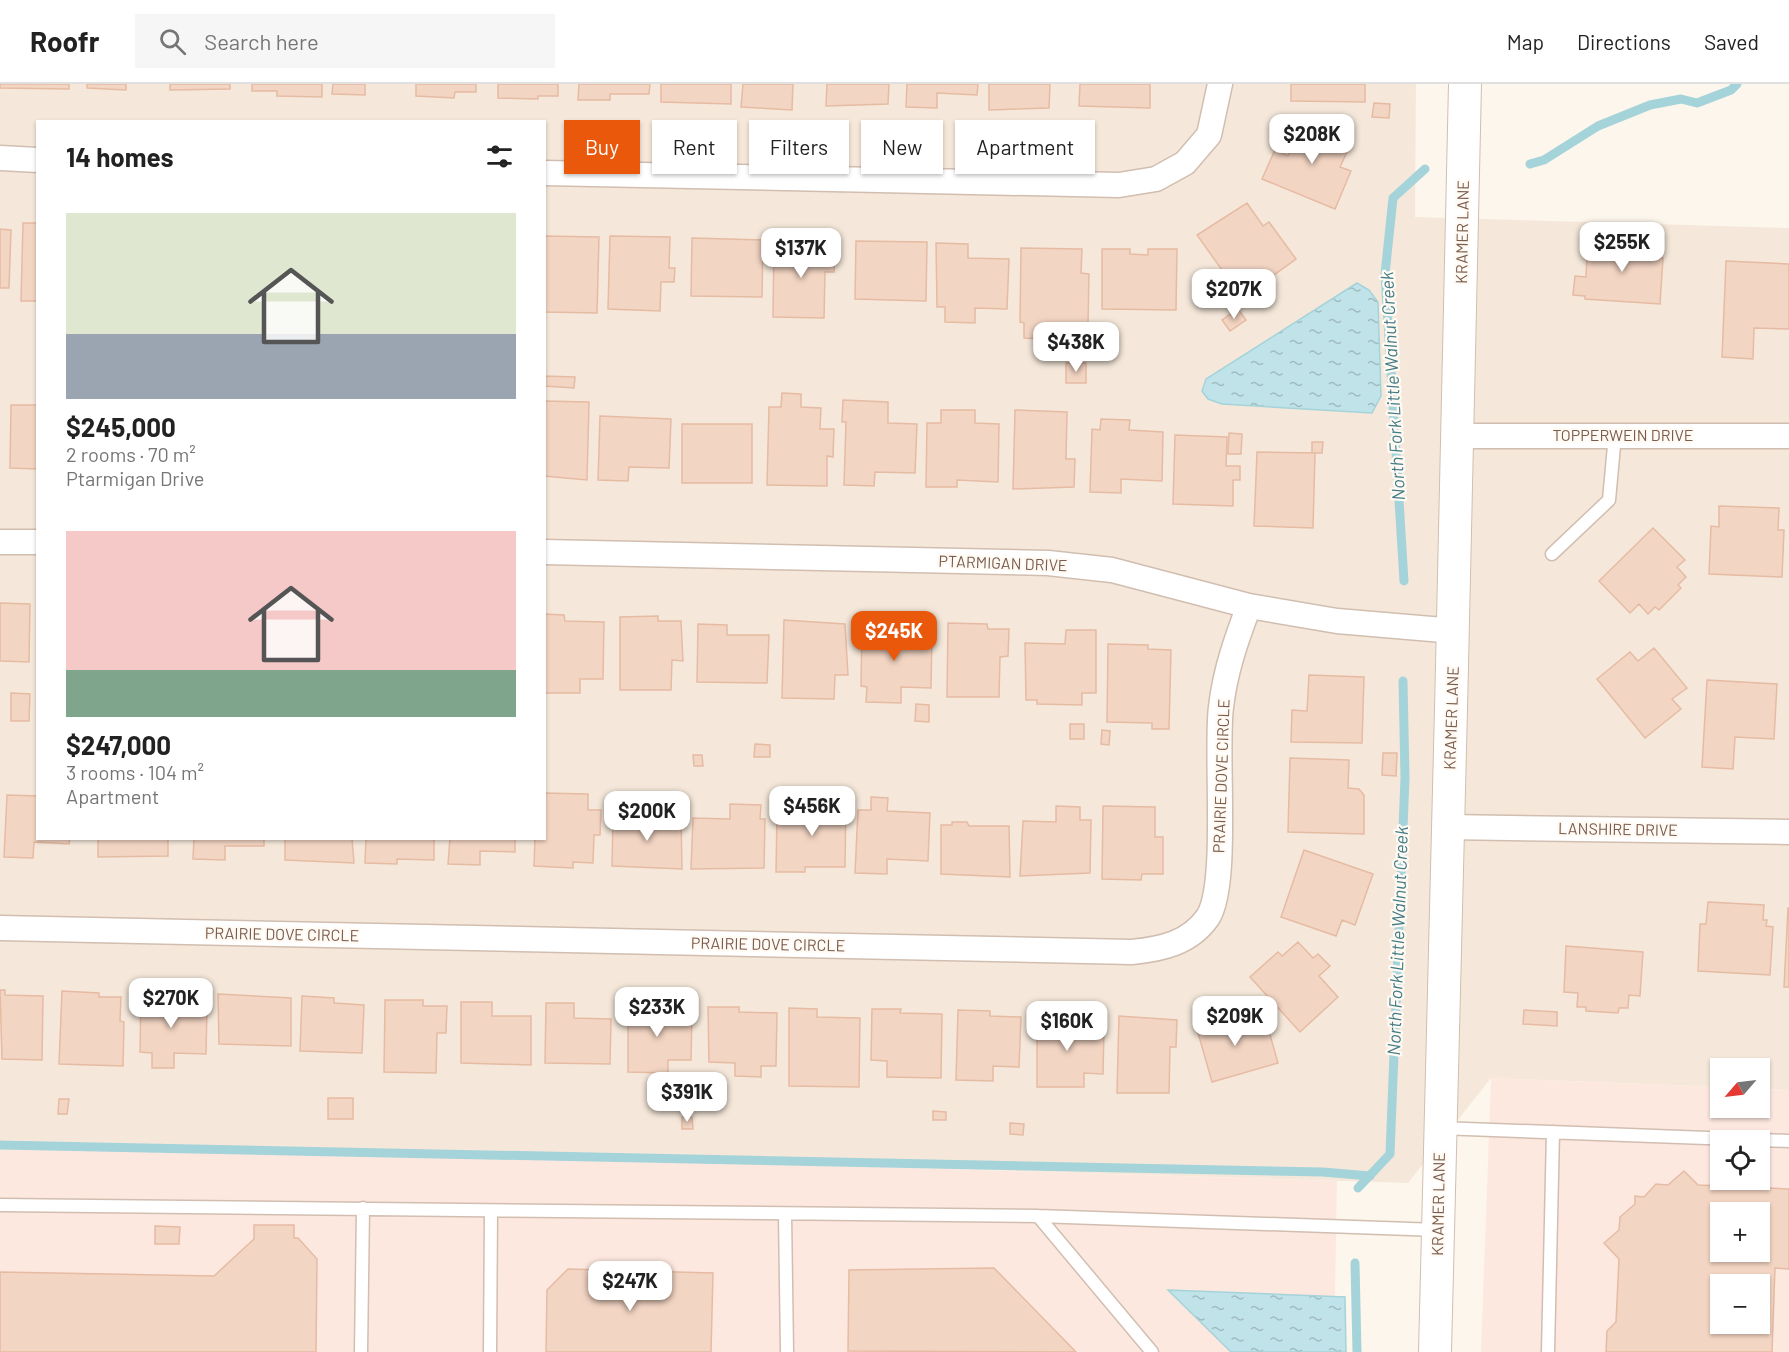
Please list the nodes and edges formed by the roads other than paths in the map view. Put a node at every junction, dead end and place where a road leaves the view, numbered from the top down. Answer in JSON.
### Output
{"nodes":[{"id":1,"x":1220,"y":84,"type":"edge"},
{"id":2,"x":1465,"y":84,"type":"edge"},
{"id":3,"x":0,"y":158,"type":"edge"},
{"id":4,"x":36,"y":159,"type":"edge"},
{"id":5,"x":546,"y":173,"type":"edge"},
{"id":6,"x":1615,"y":435,"type":"junction"},
{"id":7,"x":1789,"y":435,"type":"edge"},
{"id":8,"x":1458,"y":436,"type":"junction"},
{"id":9,"x":0,"y":542,"type":"edge"},
{"id":10,"x":36,"y":542,"type":"edge"},
{"id":11,"x":546,"y":552,"type":"edge"},
{"id":12,"x":1552,"y":554,"type":"dead end"},
{"id":13,"x":1250,"y":606,"type":"junction"},
{"id":14,"x":1455,"y":631,"type":"junction"},
{"id":15,"x":1446,"y":827,"type":"junction"},
{"id":16,"x":1789,"y":832,"type":"edge"},
{"id":17,"x":0,"y":928,"type":"edge"},
{"id":18,"x":1440,"y":1128,"type":"junction"},
{"id":19,"x":1553,"y":1132,"type":"junction"},
{"id":20,"x":1789,"y":1141,"type":"edge"},
{"id":21,"x":0,"y":1205,"type":"edge"},
{"id":22,"x":363,"y":1208,"type":"junction"},
{"id":23,"x":491,"y":1211,"type":"junction"},
{"id":24,"x":785,"y":1214,"type":"junction"},
{"id":25,"x":1038,"y":1216,"type":"junction"},
{"id":26,"x":1438,"y":1230,"type":"junction"},
{"id":27,"x":361,"y":1352,"type":"edge"},
{"id":28,"x":490,"y":1352,"type":"edge"},
{"id":29,"x":787,"y":1352,"type":"edge"},
{"id":30,"x":1152,"y":1352,"type":"edge"},
{"id":31,"x":1435,"y":1352,"type":"edge"},
{"id":32,"x":1548,"y":1352,"type":"edge"}],
"edges":[{"from":1,"to":5,"type":"street"},
{"from":2,"to":8,"type":"street","name":"KRAMER LANE"},
{"from":3,"to":4,"type":"street"},
{"from":6,"to":7,"type":"street","name":"TOPPERWEIN DRIVE"},
{"from":6,"to":8,"type":"street","name":"TOPPERWEIN DRIVE"},
{"from":6,"to":12,"type":"lane"},
{"from":8,"to":14,"type":"street","name":"KRAMER LANE"},
{"from":9,"to":10,"type":"street"},
{"from":11,"to":13,"type":"street","name":"PTARMIGAN DRIVE"},
{"from":13,"to":14,"type":"street","name":"PTARMIGAN DRIVE"},
{"from":13,"to":17,"type":"street","name":"PRAIRIE DOVE CIRCLE"},
{"from":14,"to":15,"type":"street","name":"KRAMER LANE"},
{"from":15,"to":16,"type":"street","name":"LANSHIRE DRIVE"},
{"from":15,"to":18,"type":"street","name":"KRAMER LANE"},
{"from":18,"to":19,"type":"lane"},
{"from":18,"to":26,"type":"street","name":"KRAMER LANE"},
{"from":19,"to":20,"type":"lane"},
{"from":19,"to":32,"type":"lane"},
{"from":21,"to":22,"type":"lane"},
{"from":22,"to":23,"type":"lane"},
{"from":22,"to":27,"type":"lane"},
{"from":23,"to":24,"type":"lane"},
{"from":23,"to":28,"type":"lane"},
{"from":24,"to":25,"type":"lane"},
{"from":24,"to":29,"type":"lane"},
{"from":25,"to":26,"type":"lane"},
{"from":25,"to":30,"type":"lane"},
{"from":26,"to":31,"type":"street","name":"KRAMER LANE"}]}
